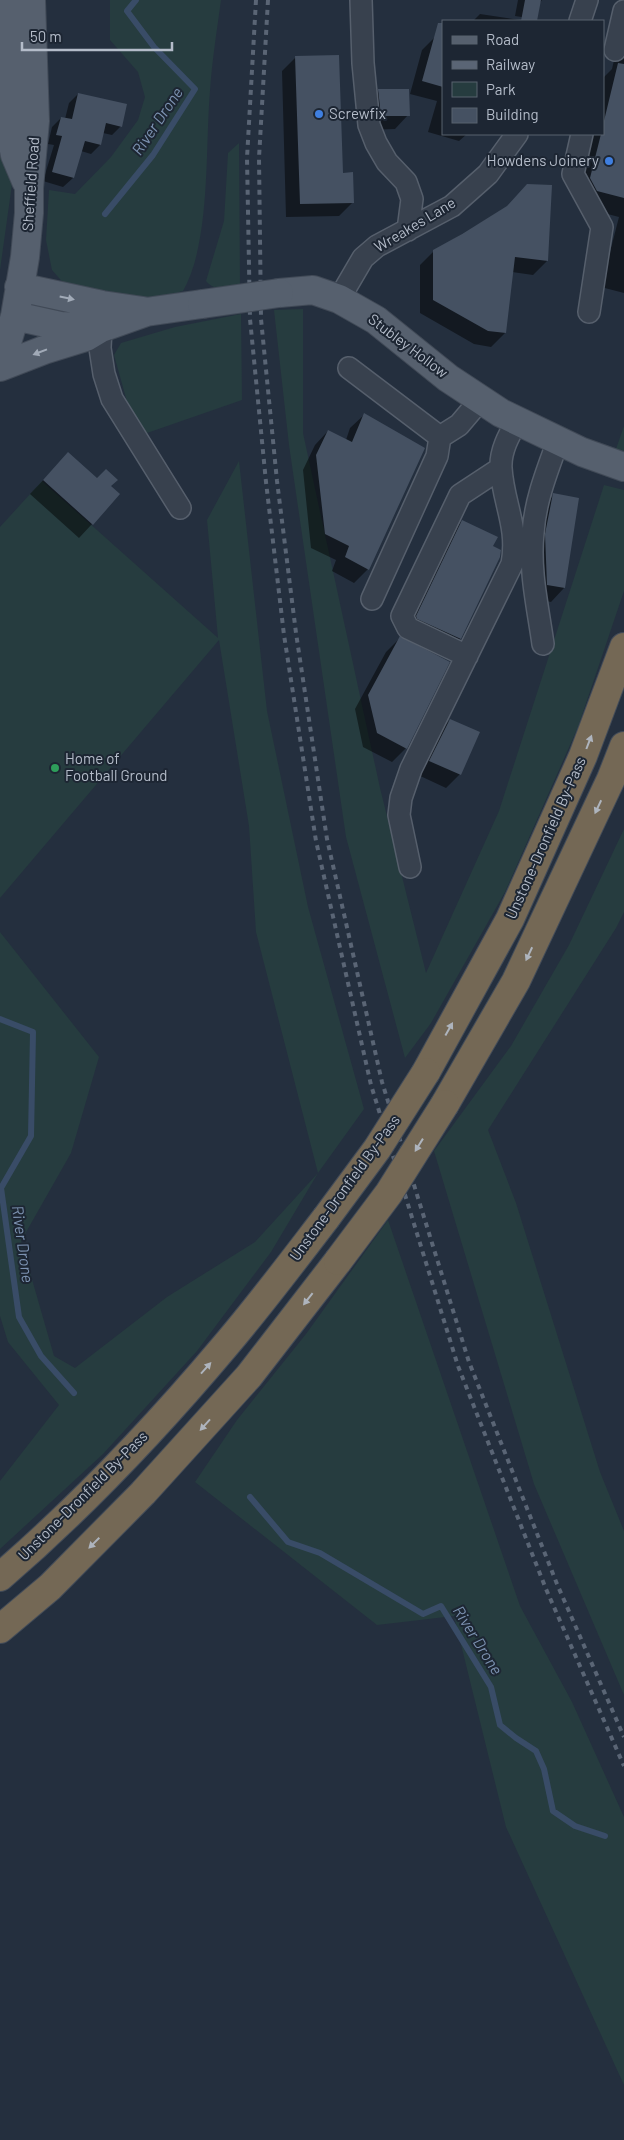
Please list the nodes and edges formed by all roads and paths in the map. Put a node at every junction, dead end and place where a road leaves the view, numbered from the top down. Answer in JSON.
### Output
{"nodes":[{"id":1,"x":4,"y":0,"type":"edge"},
{"id":2,"x":31,"y":0,"type":"edge"},
{"id":3,"x":361,"y":0,"type":"edge"},
{"id":4,"x":586,"y":0,"type":"edge"},
{"id":5,"x":624,"y":10,"type":"edge"},
{"id":6,"x":580,"y":20,"type":"edge"},
{"id":7,"x":615,"y":50,"type":"dead end"},
{"id":8,"x":516,"y":135,"type":"edge"},
{"id":9,"x":582,"y":135,"type":"edge"},
{"id":10,"x":29,"y":188,"type":"junction"},
{"id":11,"x":408,"y":230,"type":"junction"},
{"id":12,"x":19,"y":287,"type":"junction"},
{"id":13,"x":339,"y":300,"type":"junction"},
{"id":14,"x":146,"y":312,"type":"junction"},
{"id":15,"x":590,"y":312,"type":"dead end"},
{"id":16,"x":15,"y":316,"type":"junction"},
{"id":17,"x":101,"y":328,"type":"junction"},
{"id":18,"x":0,"y":367,"type":"edge"},
{"id":19,"x":349,"y":368,"type":"dead end"},
{"id":20,"x":481,"y":400,"type":"junction"},
{"id":21,"x":517,"y":421,"type":"junction"},
{"id":22,"x":440,"y":437,"type":"junction"},
{"id":23,"x":558,"y":441,"type":"junction"},
{"id":24,"x":624,"y":467,"type":"edge"},
{"id":25,"x":501,"y":468,"type":"junction"},
{"id":26,"x":180,"y":508,"type":"dead end"},
{"id":27,"x":372,"y":598,"type":"dead end"},
{"id":28,"x":543,"y":644,"type":"dead end"},
{"id":29,"x":624,"y":647,"type":"edge"},
{"id":30,"x":466,"y":656,"type":"junction"},
{"id":31,"x":624,"y":746,"type":"edge"},
{"id":32,"x":410,"y":867,"type":"dead end"},
{"id":33,"x":0,"y":1577,"type":"edge"},
{"id":34,"x":0,"y":1629,"type":"edge"}],
"edges":[{"from":1,"to":10,"type":"main road"},
{"from":2,"to":10,"type":"main road","name":"Sheffield Road"},
{"from":3,"to":11,"type":"street"},
{"from":4,"to":6,"type":"street"},
{"from":5,"to":7,"type":"street"},
{"from":8,"to":11,"type":"street","name":"Wreakes Lane"},
{"from":9,"to":15,"type":"street"},
{"from":10,"to":12,"type":"main road","name":"Sheffield Road"},
{"from":11,"to":13,"type":"street","name":"Wreakes Lane"},
{"from":12,"to":14,"type":"main road","name":"Stubley Hollow","one_way":true},
{"from":12,"to":16,"type":"main road","name":"Sheffield Road"},
{"from":13,"to":14,"type":"main road","name":"Stubley Hollow","bridge":true},
{"from":13,"to":20,"type":"main road","name":"Stubley Hollow"},
{"from":14,"to":17,"type":"main road","name":"Stubley Hollow"},
{"from":16,"to":17,"type":"main road","name":"Stubley Hollow"},
{"from":16,"to":18,"type":"main road","name":"Sheffield Road"},
{"from":17,"to":18,"type":"main road","name":"Stubley Hollow","one_way":true},
{"from":17,"to":26,"type":"street"},
{"from":19,"to":22,"type":"street"},
{"from":20,"to":21,"type":"main road","name":"Stubley Hollow"},
{"from":20,"to":22,"type":"street"},
{"from":21,"to":23,"type":"main road","name":"Stubley Hollow"},
{"from":21,"to":25,"type":"street"},
{"from":22,"to":27,"type":"street"},
{"from":23,"to":24,"type":"main road","name":"Stubley Hollow"},
{"from":23,"to":28,"type":"street"},
{"from":25,"to":30,"type":"street"},
{"from":25,"to":30,"type":"street"},
{"from":33,"to":29,"type":"highway","name":"Unstone-Dronfield By-Pass","one_way":true,"bridge":true},
{"from":30,"to":32,"type":"street"},
{"from":31,"to":34,"type":"highway","one_way":true,"bridge":true}]}
